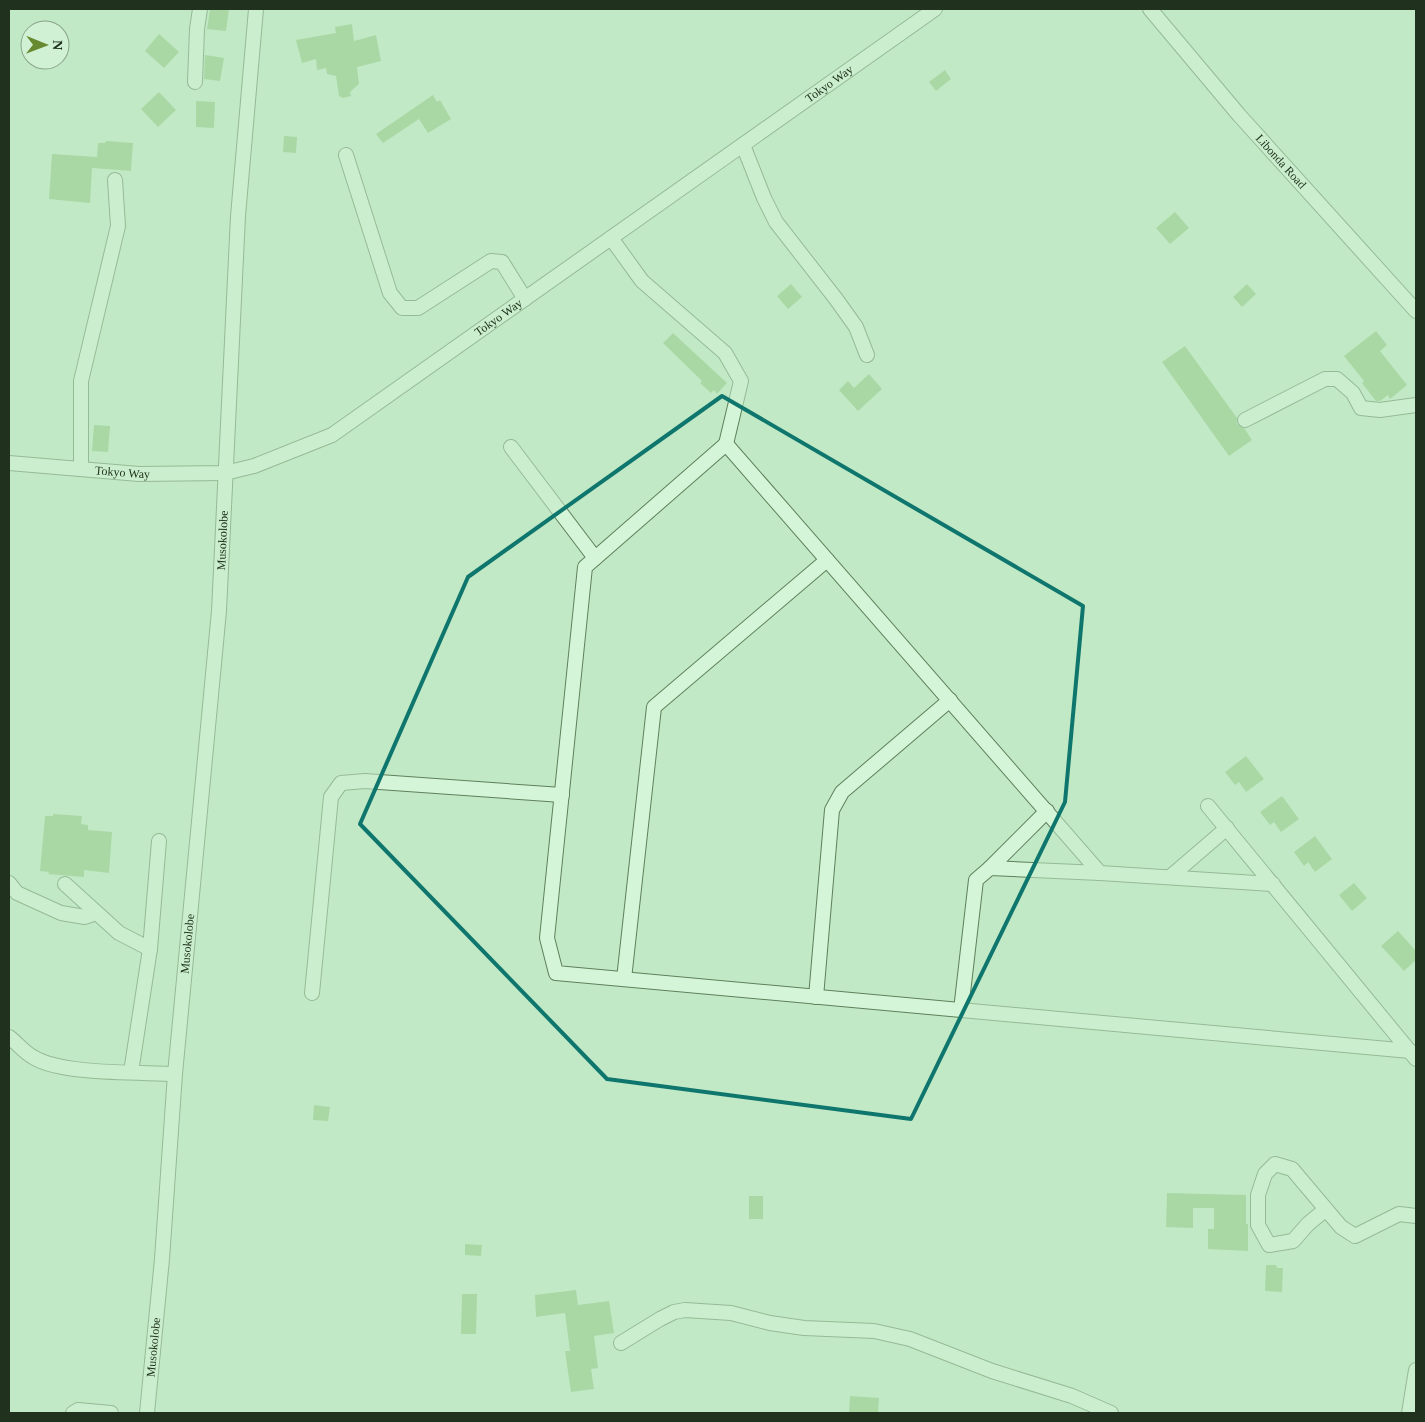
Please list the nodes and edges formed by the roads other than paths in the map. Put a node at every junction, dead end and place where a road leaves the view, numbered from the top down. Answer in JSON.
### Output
{"nodes":[{"id":1,"x":200,"y":9,"type":"edge"},
{"id":2,"x":256,"y":9,"type":"edge"},
{"id":3,"x":935,"y":9,"type":"edge"},
{"id":4,"x":1150,"y":9,"type":"edge"},
{"id":5,"x":195,"y":82,"type":"dead end"},
{"id":6,"x":743,"y":144,"type":"junction"},
{"id":7,"x":346,"y":156,"type":"dead end"},
{"id":8,"x":116,"y":180,"type":"dead end"},
{"id":9,"x":611,"y":238,"type":"junction"},
{"id":10,"x":525,"y":299,"type":"junction"},
{"id":11,"x":1416,"y":311,"type":"edge"},
{"id":12,"x":867,"y":356,"type":"dead end"},
{"id":13,"x":1416,"y":405,"type":"edge"},
{"id":14,"x":1245,"y":420,"type":"dead end"},
{"id":15,"x":726,"y":444,"type":"junction"},
{"id":16,"x":511,"y":447,"type":"dead end"},
{"id":17,"x":9,"y":463,"type":"edge"},
{"id":18,"x":81,"y":469,"type":"junction"},
{"id":19,"x":225,"y":473,"type":"junction"},
{"id":20,"x":595,"y":558,"type":"junction"},
{"id":21,"x":827,"y":560,"type":"junction"},
{"id":22,"x":950,"y":700,"type":"junction"},
{"id":23,"x":562,"y":795,"type":"junction"},
{"id":24,"x":1208,"y":806,"type":"dead end"},
{"id":25,"x":1047,"y":811,"type":"junction"},
{"id":26,"x":1227,"y":828,"type":"junction"},
{"id":27,"x":159,"y":841,"type":"dead end"},
{"id":28,"x":990,"y":868,"type":"junction"},
{"id":29,"x":1100,"y":873,"type":"junction"},
{"id":30,"x":1170,"y":877,"type":"junction"},
{"id":31,"x":9,"y":883,"type":"edge"},
{"id":32,"x":64,"y":884,"type":"dead end"},
{"id":33,"x":1273,"y":884,"type":"junction"},
{"id":34,"x":96,"y":913,"type":"junction"},
{"id":35,"x":150,"y":949,"type":"junction"},
{"id":36,"x":624,"y":979,"type":"junction"},
{"id":37,"x":312,"y":993,"type":"dead end"},
{"id":38,"x":816,"y":997,"type":"junction"},
{"id":39,"x":962,"y":1010,"type":"junction"},
{"id":40,"x":9,"y":1037,"type":"edge"},
{"id":41,"x":1413,"y":1055,"type":"edge"},
{"id":42,"x":131,"y":1072,"type":"junction"},
{"id":43,"x":175,"y":1074,"type":"junction"},
{"id":44,"x":1326,"y":1208,"type":"junction"},
{"id":45,"x":1416,"y":1216,"type":"edge"},
{"id":46,"x":620,"y":1343,"type":"dead end"},
{"id":47,"x":1416,"y":1370,"type":"edge"},
{"id":48,"x":1412,"y":1408,"type":"edge"},
{"id":49,"x":73,"y":1413,"type":"edge"},
{"id":50,"x":111,"y":1413,"type":"edge"},
{"id":51,"x":147,"y":1413,"type":"edge"},
{"id":52,"x":1111,"y":1413,"type":"edge"}],
"edges":[{"from":1,"to":5,"type":"street"},
{"from":2,"to":19,"type":"street","name":"Musokolobe"},
{"from":3,"to":6,"type":"street","name":"Tokyo Way"},
{"from":4,"to":11,"type":"street","name":"Libonda Road"},
{"from":6,"to":9,"type":"street","name":"Tokyo Way"},
{"from":6,"to":12,"type":"street"},
{"from":7,"to":10,"type":"street"},
{"from":8,"to":18,"type":"street"},
{"from":9,"to":10,"type":"street","name":"Tokyo Way"},
{"from":9,"to":15,"type":"street"},
{"from":10,"to":19,"type":"street","name":"Tokyo Way"},
{"from":13,"to":14,"type":"street"},
{"from":15,"to":20,"type":"street"},
{"from":15,"to":21,"type":"street"},
{"from":16,"to":20,"type":"street"},
{"from":17,"to":18,"type":"street","name":"Tokyo Way"},
{"from":18,"to":19,"type":"street","name":"Tokyo Way"},
{"from":19,"to":43,"type":"street","name":"Musokolobe"},
{"from":20,"to":23,"type":"street"},
{"from":21,"to":22,"type":"street"},
{"from":21,"to":36,"type":"street"},
{"from":22,"to":25,"type":"street"},
{"from":22,"to":38,"type":"street"},
{"from":23,"to":36,"type":"street"},
{"from":23,"to":37,"type":"street"},
{"from":24,"to":26,"type":"street"},
{"from":25,"to":28,"type":"street"},
{"from":25,"to":29,"type":"street"},
{"from":26,"to":30,"type":"street"},
{"from":26,"to":33,"type":"street"},
{"from":27,"to":35,"type":"street"},
{"from":28,"to":29,"type":"street"},
{"from":28,"to":39,"type":"street"},
{"from":29,"to":30,"type":"street"},
{"from":30,"to":33,"type":"street"},
{"from":31,"to":34,"type":"street"},
{"from":32,"to":34,"type":"street"},
{"from":33,"to":41,"type":"street"},
{"from":34,"to":35,"type":"street"},
{"from":35,"to":42,"type":"street"},
{"from":36,"to":38,"type":"street"},
{"from":38,"to":39,"type":"street"},
{"from":39,"to":41,"type":"street"},
{"from":40,"to":42,"type":"street"},
{"from":42,"to":43,"type":"street"},
{"from":43,"to":51,"type":"street","name":"Musokolobe"},
{"from":44,"to":44,"type":"street"},
{"from":44,"to":45,"type":"street"},
{"from":46,"to":52,"type":"street"},
{"from":47,"to":48,"type":"street"},
{"from":49,"to":50,"type":"street"}]}
